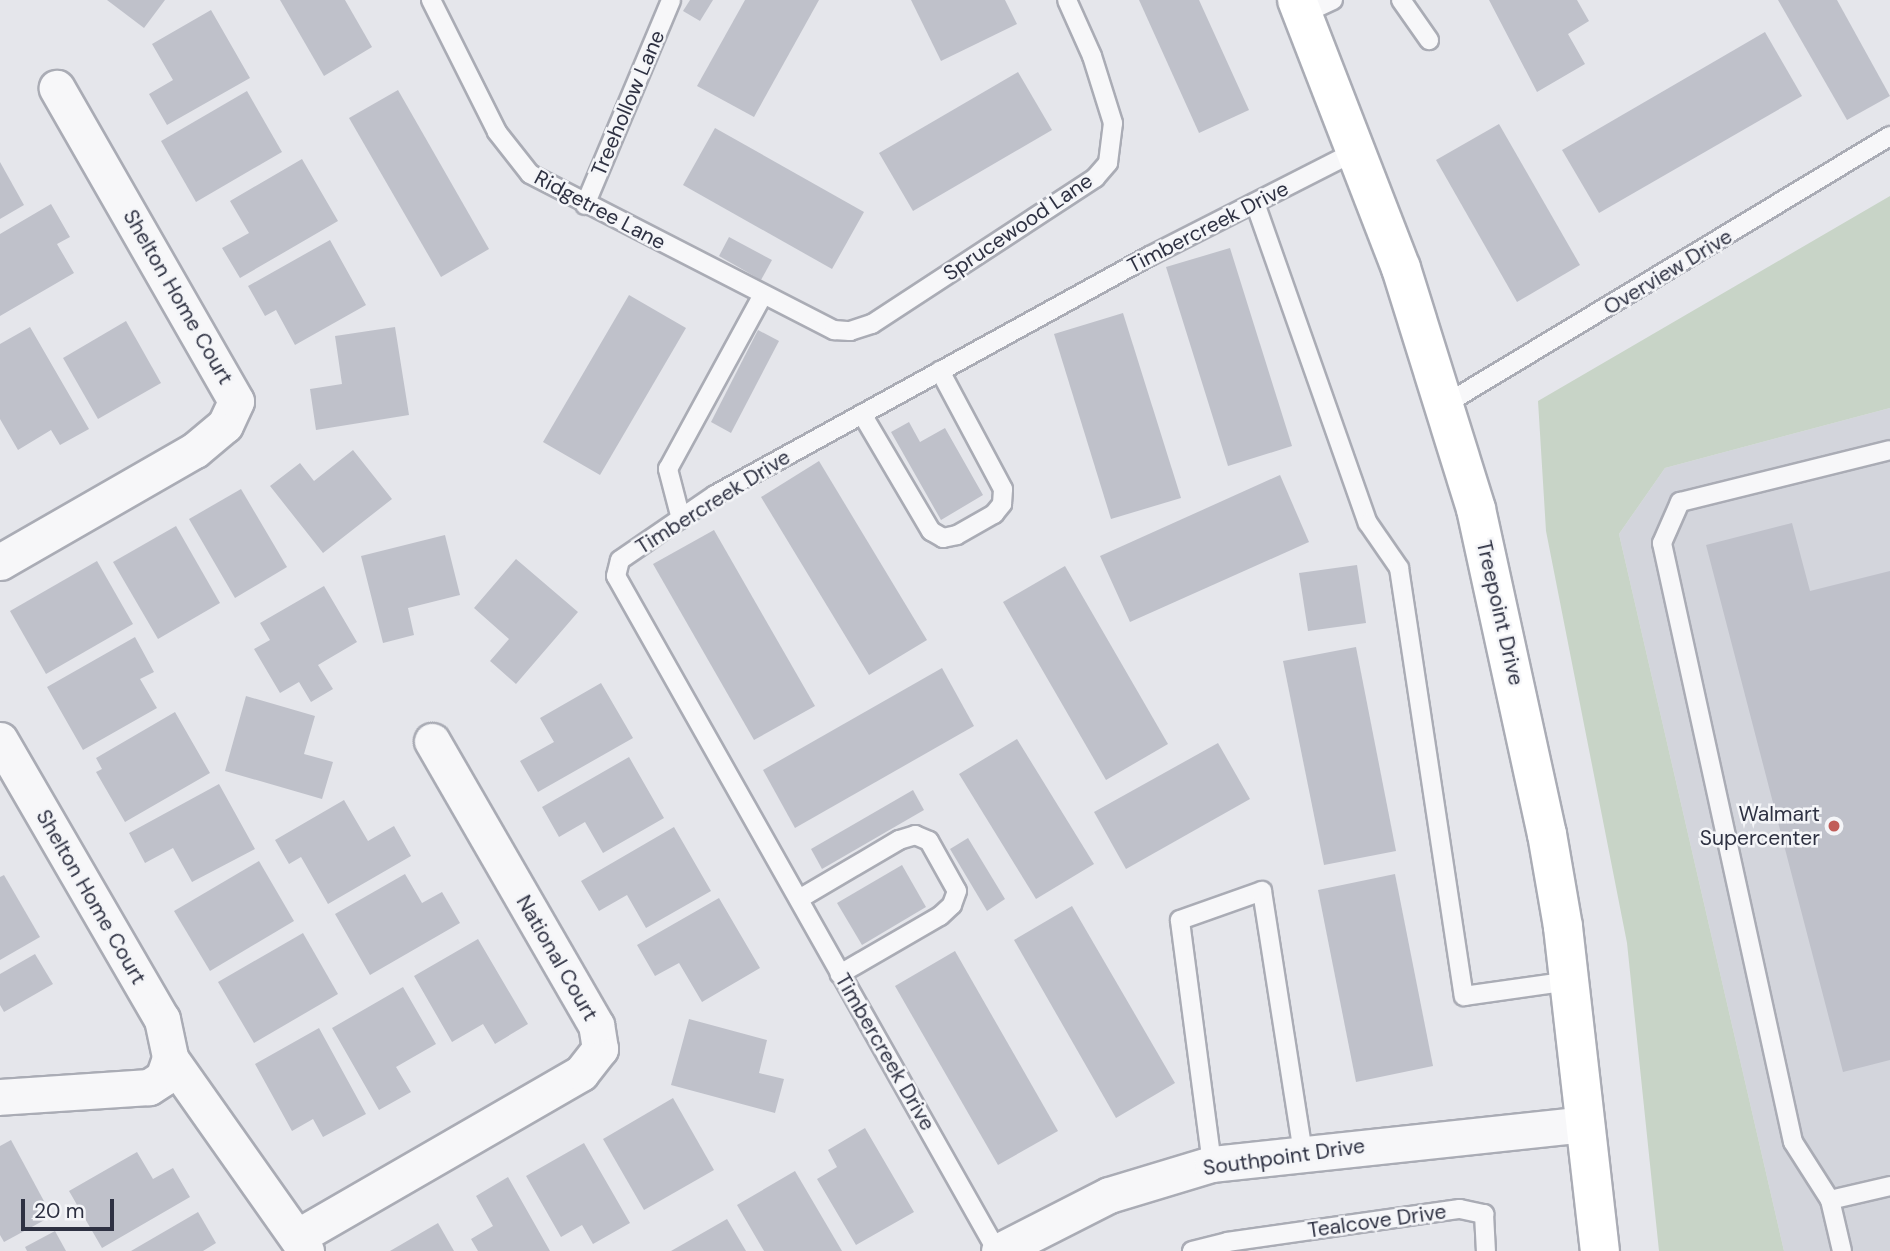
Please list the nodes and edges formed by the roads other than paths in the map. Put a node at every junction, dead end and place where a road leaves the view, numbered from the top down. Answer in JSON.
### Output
{"nodes":[{"id":1,"x":431,"y":0,"type":"edge"},
{"id":2,"x":671,"y":0,"type":"edge"},
{"id":3,"x":1067,"y":0,"type":"edge"},
{"id":4,"x":1401,"y":0,"type":"edge"},
{"id":5,"x":1311,"y":5,"type":"edge"},
{"id":6,"x":1429,"y":40,"type":"dead end"},
{"id":7,"x":57,"y":88,"type":"dead end"},
{"id":8,"x":1890,"y":136,"type":"edge"},
{"id":9,"x":1356,"y":151,"type":"junction"},
{"id":10,"x":1255,"y":202,"type":"junction"},
{"id":11,"x":585,"y":205,"type":"junction"},
{"id":12,"x":763,"y":295,"type":"junction"},
{"id":13,"x":850,"y":331,"type":"joint"},
{"id":14,"x":940,"y":371,"type":"junction"},
{"id":15,"x":1444,"y":405,"type":"junction"},
{"id":16,"x":862,"y":414,"type":"junction"},
{"id":17,"x":1890,"y":450,"type":"edge"},
{"id":18,"x":681,"y":519,"type":"junction"},
{"id":19,"x":0,"y":562,"type":"edge"},
{"id":20,"x":0,"y":740,"type":"edge"},
{"id":21,"x":432,"y":740,"type":"dead end"},
{"id":22,"x":799,"y":899,"type":"junction"},
{"id":23,"x":840,"y":974,"type":"junction"},
{"id":24,"x":1569,"y":981,"type":"junction"},
{"id":25,"x":170,"y":1058,"type":"junction"},
{"id":26,"x":0,"y":1097,"type":"edge"},
{"id":27,"x":1586,"y":1124,"type":"junction"},
{"id":28,"x":1303,"y":1152,"type":"junction"},
{"id":29,"x":1212,"y":1164,"type":"junction"},
{"id":30,"x":1890,"y":1186,"type":"edge"},
{"id":31,"x":1830,"y":1200,"type":"junction"},
{"id":32,"x":302,"y":1244,"type":"edge"},
{"id":33,"x":998,"y":1251,"type":"edge"},
{"id":34,"x":1192,"y":1251,"type":"edge"},
{"id":35,"x":1486,"y":1251,"type":"edge"},
{"id":36,"x":1600,"y":1251,"type":"edge"},
{"id":37,"x":1842,"y":1251,"type":"edge"}],
"edges":[{"from":1,"to":11,"type":"lane","name":"Ridgetree Lane"},
{"from":2,"to":11,"type":"lane","name":"Treehollow Lane"},
{"from":3,"to":13,"type":"lane","name":"Sprucewood Lane"},
{"from":4,"to":6,"type":"lane"},
{"from":5,"to":9,"type":"street","name":"Treepoint Drive"},
{"from":7,"to":19,"type":"street","name":"Shelton Home Court"},
{"from":8,"to":15,"type":"lane","name":"Overview Drive"},
{"from":9,"to":10,"type":"lane","name":"Timbercreek Drive"},
{"from":9,"to":15,"type":"street","name":"Treepoint Drive"},
{"from":10,"to":14,"type":"lane","name":"Timbercreek Drive"},
{"from":10,"to":24,"type":"lane"},
{"from":11,"to":12,"type":"lane","name":"Ridgetree Lane"},
{"from":12,"to":13,"type":"lane","name":"Ridgetree Lane"},
{"from":12,"to":18,"type":"lane"},
{"from":14,"to":16,"type":"lane","name":"Timbercreek Drive"},
{"from":14,"to":16,"type":"lane"},
{"from":15,"to":24,"type":"street","name":"Treepoint Drive"},
{"from":16,"to":18,"type":"lane","name":"Timbercreek Drive"},
{"from":17,"to":31,"type":"lane"},
{"from":18,"to":22,"type":"lane","name":"Timbercreek Drive"},
{"from":20,"to":25,"type":"street","name":"Shelton Home Court"},
{"from":21,"to":32,"type":"street","name":"National Court"},
{"from":22,"to":23,"type":"lane","name":"Timbercreek Drive"},
{"from":22,"to":23,"type":"lane"},
{"from":23,"to":33,"type":"lane","name":"Timbercreek Drive"},
{"from":24,"to":27,"type":"street","name":"Treepoint Drive"},
{"from":25,"to":26,"type":"street"},
{"from":25,"to":32,"type":"street"},
{"from":27,"to":28,"type":"street","name":"Southpoint Drive"},
{"from":27,"to":36,"type":"street","name":"Treepoint Drive"},
{"from":28,"to":29,"type":"street","name":"Southpoint Drive"},
{"from":28,"to":29,"type":"lane"},
{"from":29,"to":33,"type":"street","name":"Southpoint Drive"},
{"from":30,"to":31,"type":"lane"},
{"from":31,"to":37,"type":"lane"},
{"from":34,"to":35,"type":"lane","name":"Tealcove Drive"}]}
